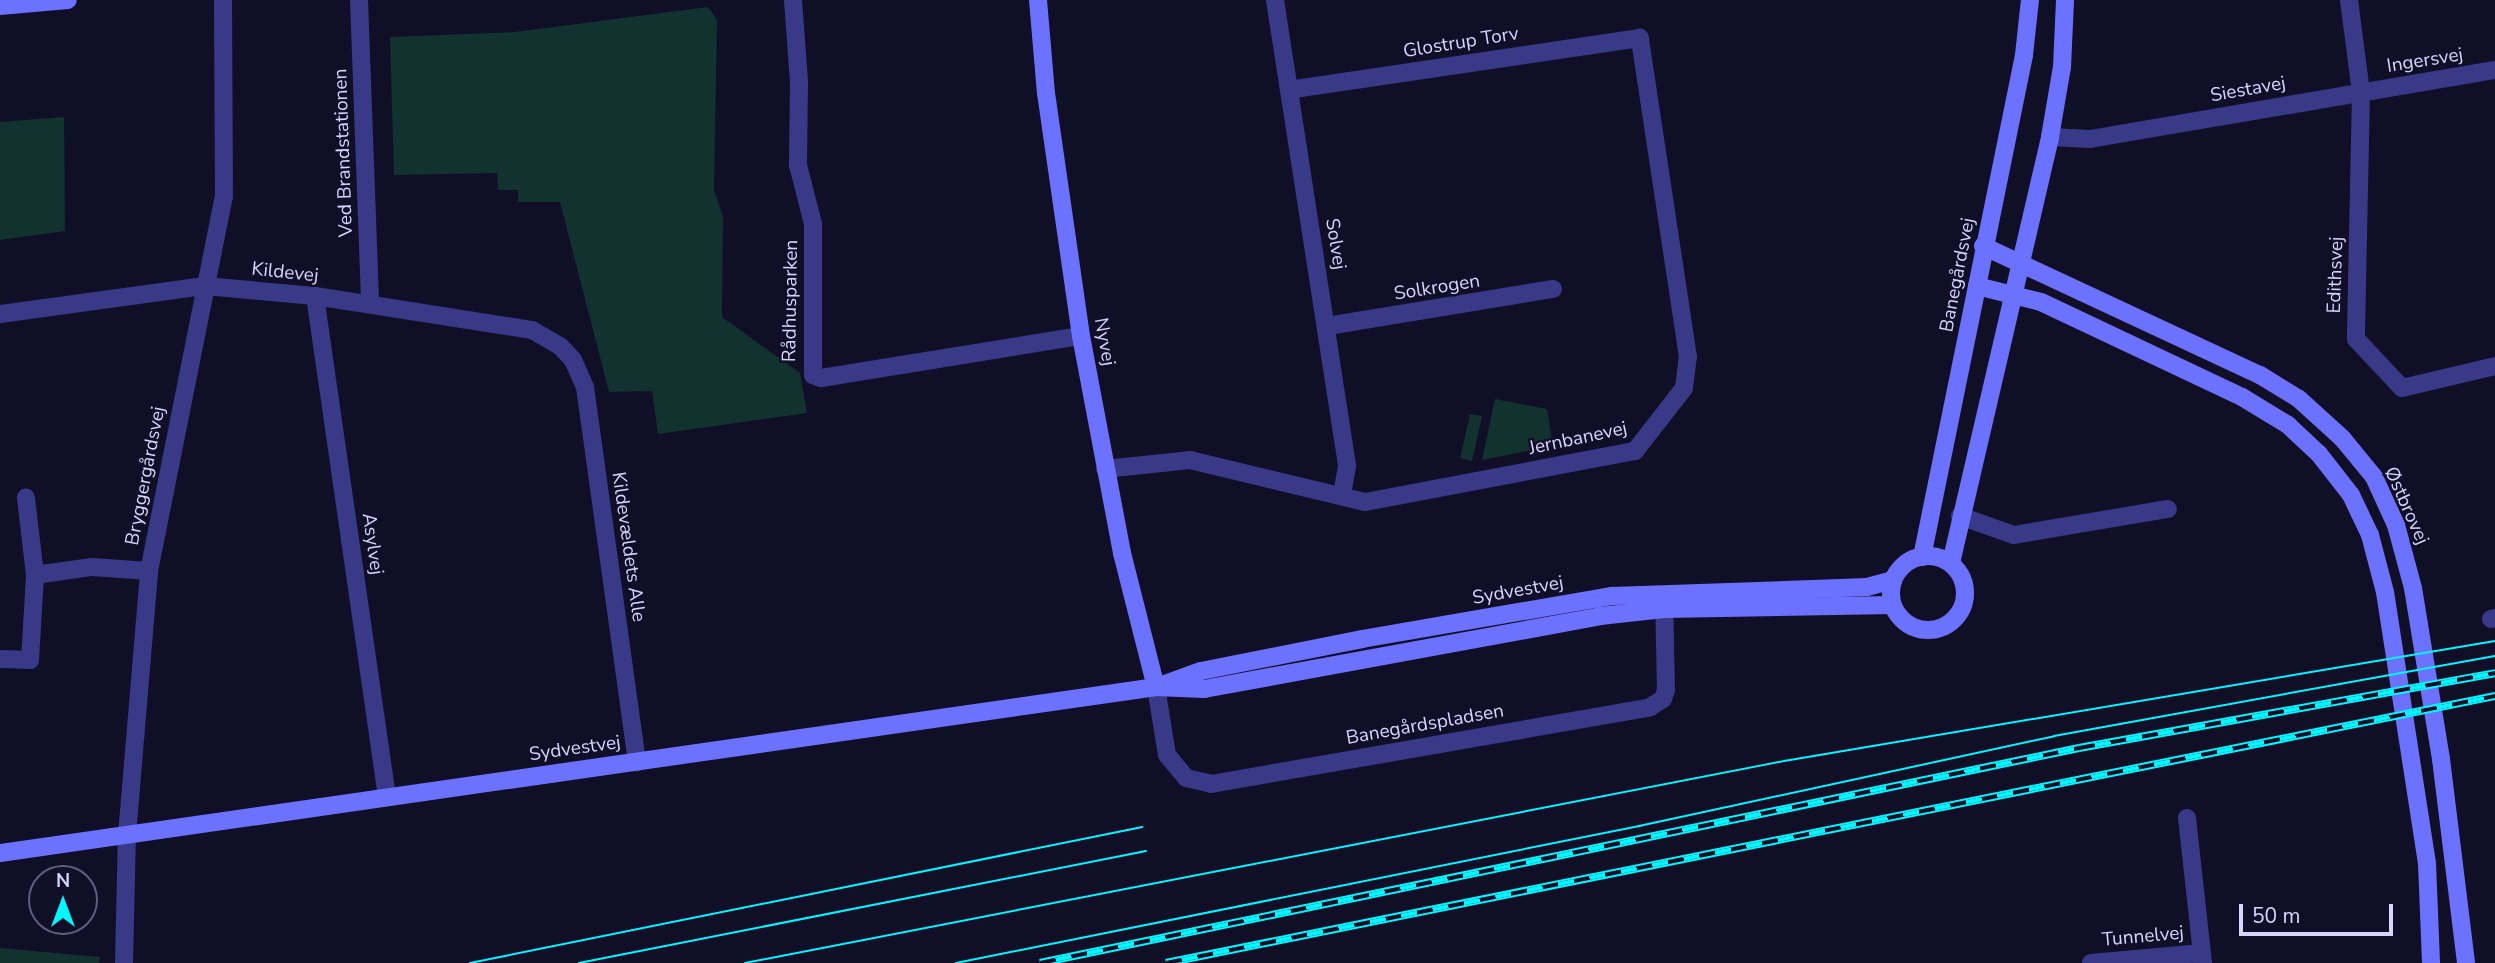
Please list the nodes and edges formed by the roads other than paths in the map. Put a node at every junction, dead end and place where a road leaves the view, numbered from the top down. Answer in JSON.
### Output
{"nodes":[{"id":1,"x":68,"y":0,"type":"edge"},
{"id":2,"x":223,"y":0,"type":"edge"},
{"id":3,"x":359,"y":0,"type":"edge"},
{"id":4,"x":793,"y":0,"type":"edge"},
{"id":5,"x":1038,"y":0,"type":"edge"},
{"id":6,"x":1275,"y":0,"type":"edge"},
{"id":7,"x":2030,"y":0,"type":"edge"},
{"id":8,"x":2065,"y":0,"type":"edge"},
{"id":9,"x":2349,"y":0,"type":"edge"},
{"id":10,"x":0,"y":6,"type":"edge"},
{"id":11,"x":1640,"y":38,"type":"joint"},
{"id":12,"x":2495,"y":70,"type":"edge"},
{"id":13,"x":1289,"y":90,"type":"junction"},
{"id":14,"x":2361,"y":93,"type":"junction"},
{"id":15,"x":2050,"y":136,"type":"junction"},
{"id":16,"x":1983,"y":246,"type":"junction"},
{"id":17,"x":2020,"y":262,"type":"junction"},
{"id":18,"x":205,"y":286,"type":"junction"},
{"id":19,"x":1977,"y":286,"type":"junction"},
{"id":20,"x":1553,"y":289,"type":"dead end"},
{"id":21,"x":2013,"y":295,"type":"junction"},
{"id":22,"x":315,"y":296,"type":"junction"},
{"id":23,"x":370,"y":304,"type":"junction"},
{"id":24,"x":0,"y":314,"type":"edge"},
{"id":25,"x":1327,"y":326,"type":"junction"},
{"id":26,"x":1081,"y":337,"type":"junction"},
{"id":27,"x":560,"y":346,"type":"joint"},
{"id":28,"x":2495,"y":366,"type":"edge"},
{"id":29,"x":1105,"y":469,"type":"junction"},
{"id":30,"x":1342,"y":494,"type":"junction"},
{"id":31,"x":26,"y":498,"type":"dead end"},
{"id":32,"x":2168,"y":509,"type":"dead end"},
{"id":33,"x":1960,"y":516,"type":"junction"},
{"id":34,"x":1922,"y":556,"type":"junction"},
{"id":35,"x":1951,"y":563,"type":"junction"},
{"id":36,"x":149,"y":571,"type":"junction"},
{"id":37,"x":35,"y":575,"type":"junction"},
{"id":38,"x":1893,"y":580,"type":"junction"},
{"id":39,"x":1664,"y":601,"type":"junction"},
{"id":40,"x":1892,"y":605,"type":"junction"},
{"id":41,"x":0,"y":659,"type":"edge"},
{"id":42,"x":1156,"y":687,"type":"junction"},
{"id":43,"x":637,"y":762,"type":"junction"},
{"id":44,"x":387,"y":797,"type":"junction"},
{"id":45,"x":2187,"y":818,"type":"dead end"},
{"id":46,"x":127,"y":835,"type":"junction"},
{"id":47,"x":0,"y":853,"type":"edge"},
{"id":48,"x":2202,"y":958,"type":"edge"},
{"id":49,"x":124,"y":963,"type":"edge"},
{"id":50,"x":2091,"y":963,"type":"edge"},
{"id":51,"x":2431,"y":963,"type":"edge"},
{"id":52,"x":2466,"y":963,"type":"edge"}],
"edges":[{"from":1,"to":10,"type":"street"},
{"from":2,"to":18,"type":"street","name":"Bryggergårdsvej"},
{"from":3,"to":23,"type":"street","name":"Ved Brandstationen"},
{"from":4,"to":26,"type":"street","name":"Rådhusparken"},
{"from":5,"to":26,"type":"street","name":"Nyvej"},
{"from":6,"to":13,"type":"street","name":"Solvej"},
{"from":7,"to":16,"type":"street","name":"Banegårdsvej"},
{"from":8,"to":15,"type":"street"},
{"from":9,"to":14,"type":"street"},
{"from":11,"to":13,"type":"street","name":"Glostrup Torv"},
{"from":11,"to":30,"type":"street","name":"Jernbanevej"},
{"from":12,"to":14,"type":"street","name":"Ingersvej"},
{"from":13,"to":25,"type":"street","name":"Solvej"},
{"from":14,"to":15,"type":"street","name":"Siestavej"},
{"from":14,"to":28,"type":"street","name":"Edithsvej"},
{"from":15,"to":17,"type":"street"},
{"from":16,"to":17,"type":"street","name":"Østbrovej"},
{"from":16,"to":19,"type":"street","name":"Banegårdsvej"},
{"from":17,"to":21,"type":"street"},
{"from":17,"to":52,"type":"street","name":"Østbrovej"},
{"from":18,"to":22,"type":"street","name":"Kildevej"},
{"from":18,"to":24,"type":"street","name":"Kildevej"},
{"from":18,"to":36,"type":"street","name":"Bryggergårdsvej"},
{"from":19,"to":21,"type":"street"},
{"from":19,"to":34,"type":"street","name":"Banegårdsvej"},
{"from":20,"to":25,"type":"street","name":"Solkrogen"},
{"from":21,"to":33,"type":"street"},
{"from":21,"to":51,"type":"street"},
{"from":22,"to":23,"type":"street","name":"Kildevej"},
{"from":22,"to":44,"type":"street","name":"Asylvej"},
{"from":23,"to":27,"type":"street","name":"Kildevej"},
{"from":25,"to":30,"type":"street","name":"Solvej"},
{"from":26,"to":29,"type":"street","name":"Nyvej"},
{"from":27,"to":43,"type":"street","name":"Kildevældets Alle"},
{"from":29,"to":30,"type":"street","name":"Jernbanevej"},
{"from":29,"to":42,"type":"street","name":"Nyvej"},
{"from":31,"to":37,"type":"street"},
{"from":32,"to":33,"type":"street"},
{"from":33,"to":35,"type":"street"},
{"from":34,"to":35,"type":"street"},
{"from":34,"to":38,"type":"street"},
{"from":35,"to":40,"type":"street"},
{"from":36,"to":37,"type":"street"},
{"from":36,"to":46,"type":"street","name":"Bryggergårdsvej"},
{"from":37,"to":41,"type":"street"},
{"from":38,"to":39,"type":"street","name":"Sydvestvej"},
{"from":38,"to":40,"type":"street"},
{"from":39,"to":40,"type":"street","name":"Sydvestvej"},
{"from":39,"to":42,"type":"street","name":"Sydvestvej"},
{"from":39,"to":42,"type":"street","name":"Banegårdspladsen"},
{"from":42,"to":43,"type":"street","name":"Sydvestvej"},
{"from":43,"to":44,"type":"street","name":"Sydvestvej"},
{"from":44,"to":46,"type":"street","name":"Sydvestvej"},
{"from":45,"to":48,"type":"street"},
{"from":46,"to":47,"type":"street","name":"Sydvestvej"},
{"from":46,"to":49,"type":"street","name":"Bryggergårdsvej"},
{"from":48,"to":50,"type":"street","name":"Tunnelvej"}]}
